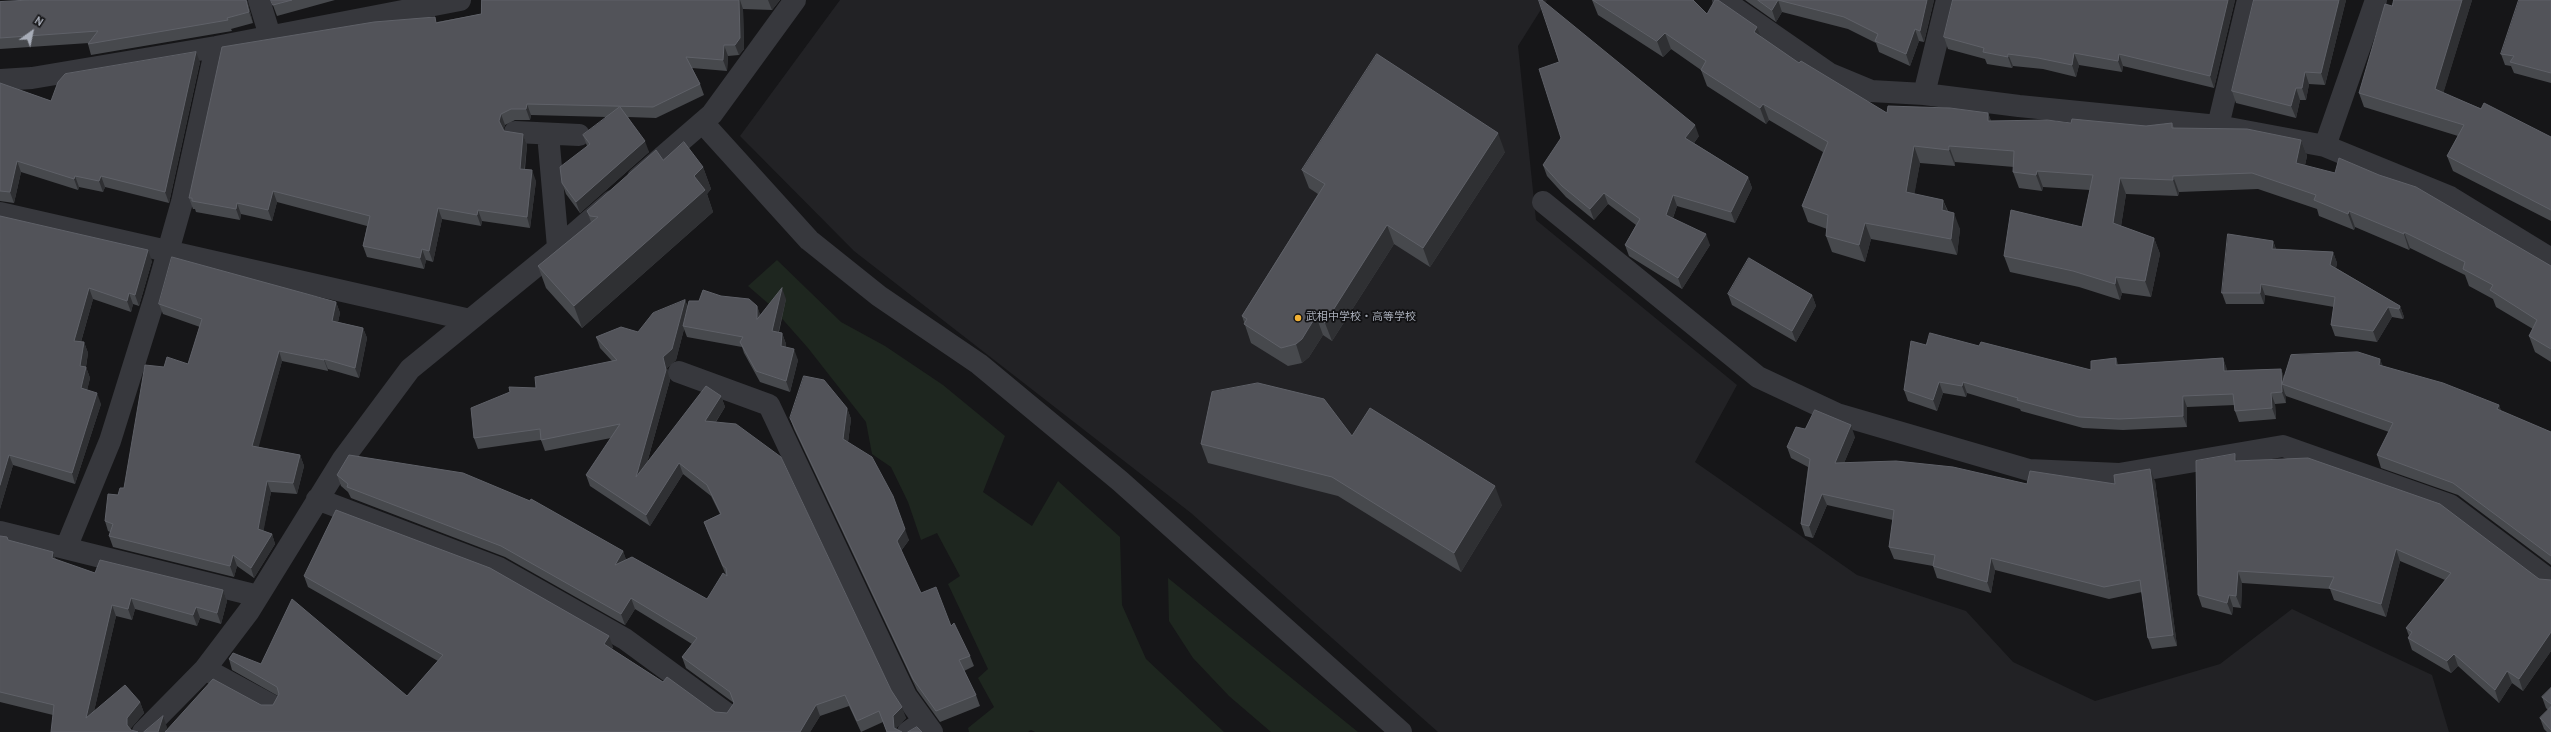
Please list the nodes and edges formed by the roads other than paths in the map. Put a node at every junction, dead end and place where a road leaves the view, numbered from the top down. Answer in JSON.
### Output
{"nodes":[{"id":1,"x":259,"y":0,"type":"edge"},
{"id":2,"x":460,"y":0,"type":"edge"},
{"id":3,"x":795,"y":0,"type":"edge"},
{"id":4,"x":1723,"y":0,"type":"edge"},
{"id":5,"x":1947,"y":0,"type":"edge"},
{"id":6,"x":2248,"y":0,"type":"edge"},
{"id":7,"x":2376,"y":0,"type":"edge"},
{"id":8,"x":270,"y":36,"type":"junction"},
{"id":9,"x":216,"y":48,"type":"junction"},
{"id":10,"x":0,"y":80,"type":"edge"},
{"id":11,"x":1924,"y":94,"type":"junction"},
{"id":12,"x":703,"y":122,"type":"junction"},
{"id":13,"x":2218,"y":126,"type":"junction"},
{"id":14,"x":515,"y":132,"type":"edge"},
{"id":15,"x":548,"y":134,"type":"junction"},
{"id":16,"x":579,"y":135,"type":"dead end"},
{"id":17,"x":2325,"y":146,"type":"junction"},
{"id":18,"x":1543,"y":202,"type":"dead end"},
{"id":19,"x":0,"y":214,"type":"edge"},
{"id":20,"x":558,"y":247,"type":"junction"},
{"id":21,"x":168,"y":251,"type":"junction"},
{"id":22,"x":2551,"y":259,"type":"edge"},
{"id":23,"x":470,"y":320,"type":"junction"},
{"id":24,"x":679,"y":372,"type":"dead end"},
{"id":25,"x":317,"y":499,"type":"junction"},
{"id":26,"x":0,"y":532,"type":"edge"},
{"id":27,"x":66,"y":548,"type":"junction"},
{"id":28,"x":2551,"y":580,"type":"edge"},
{"id":29,"x":258,"y":596,"type":"junction"},
{"id":30,"x":205,"y":669,"type":"junction"},
{"id":31,"x":271,"y":705,"type":"edge"},
{"id":32,"x":726,"y":713,"type":"edge"},
{"id":33,"x":921,"y":728,"type":"edge"},
{"id":34,"x":144,"y":732,"type":"edge"},
{"id":35,"x":1401,"y":732,"type":"edge"}],
"edges":[{"from":1,"to":8,"type":"street"},
{"from":2,"to":8,"type":"street"},
{"from":3,"to":12,"type":"street"},
{"from":4,"to":11,"type":"street"},
{"from":5,"to":11,"type":"street"},
{"from":6,"to":13,"type":"street"},
{"from":7,"to":17,"type":"street"},
{"from":8,"to":9,"type":"street"},
{"from":9,"to":10,"type":"street"},
{"from":9,"to":21,"type":"street"},
{"from":11,"to":13,"type":"street"},
{"from":12,"to":20,"type":"street"},
{"from":12,"to":35,"type":"street"},
{"from":13,"to":17,"type":"street"},
{"from":14,"to":15,"type":"street"},
{"from":15,"to":16,"type":"street"},
{"from":15,"to":20,"type":"street"},
{"from":17,"to":22,"type":"street"},
{"from":18,"to":28,"type":"street"},
{"from":19,"to":21,"type":"street"},
{"from":20,"to":23,"type":"street"},
{"from":21,"to":23,"type":"street"},
{"from":21,"to":27,"type":"street"},
{"from":23,"to":25,"type":"street"},
{"from":24,"to":33,"type":"street"},
{"from":25,"to":29,"type":"street"},
{"from":25,"to":32,"type":"street"},
{"from":26,"to":27,"type":"street"},
{"from":27,"to":29,"type":"street"},
{"from":29,"to":30,"type":"street"},
{"from":30,"to":31,"type":"street"},
{"from":30,"to":34,"type":"street"}]}
